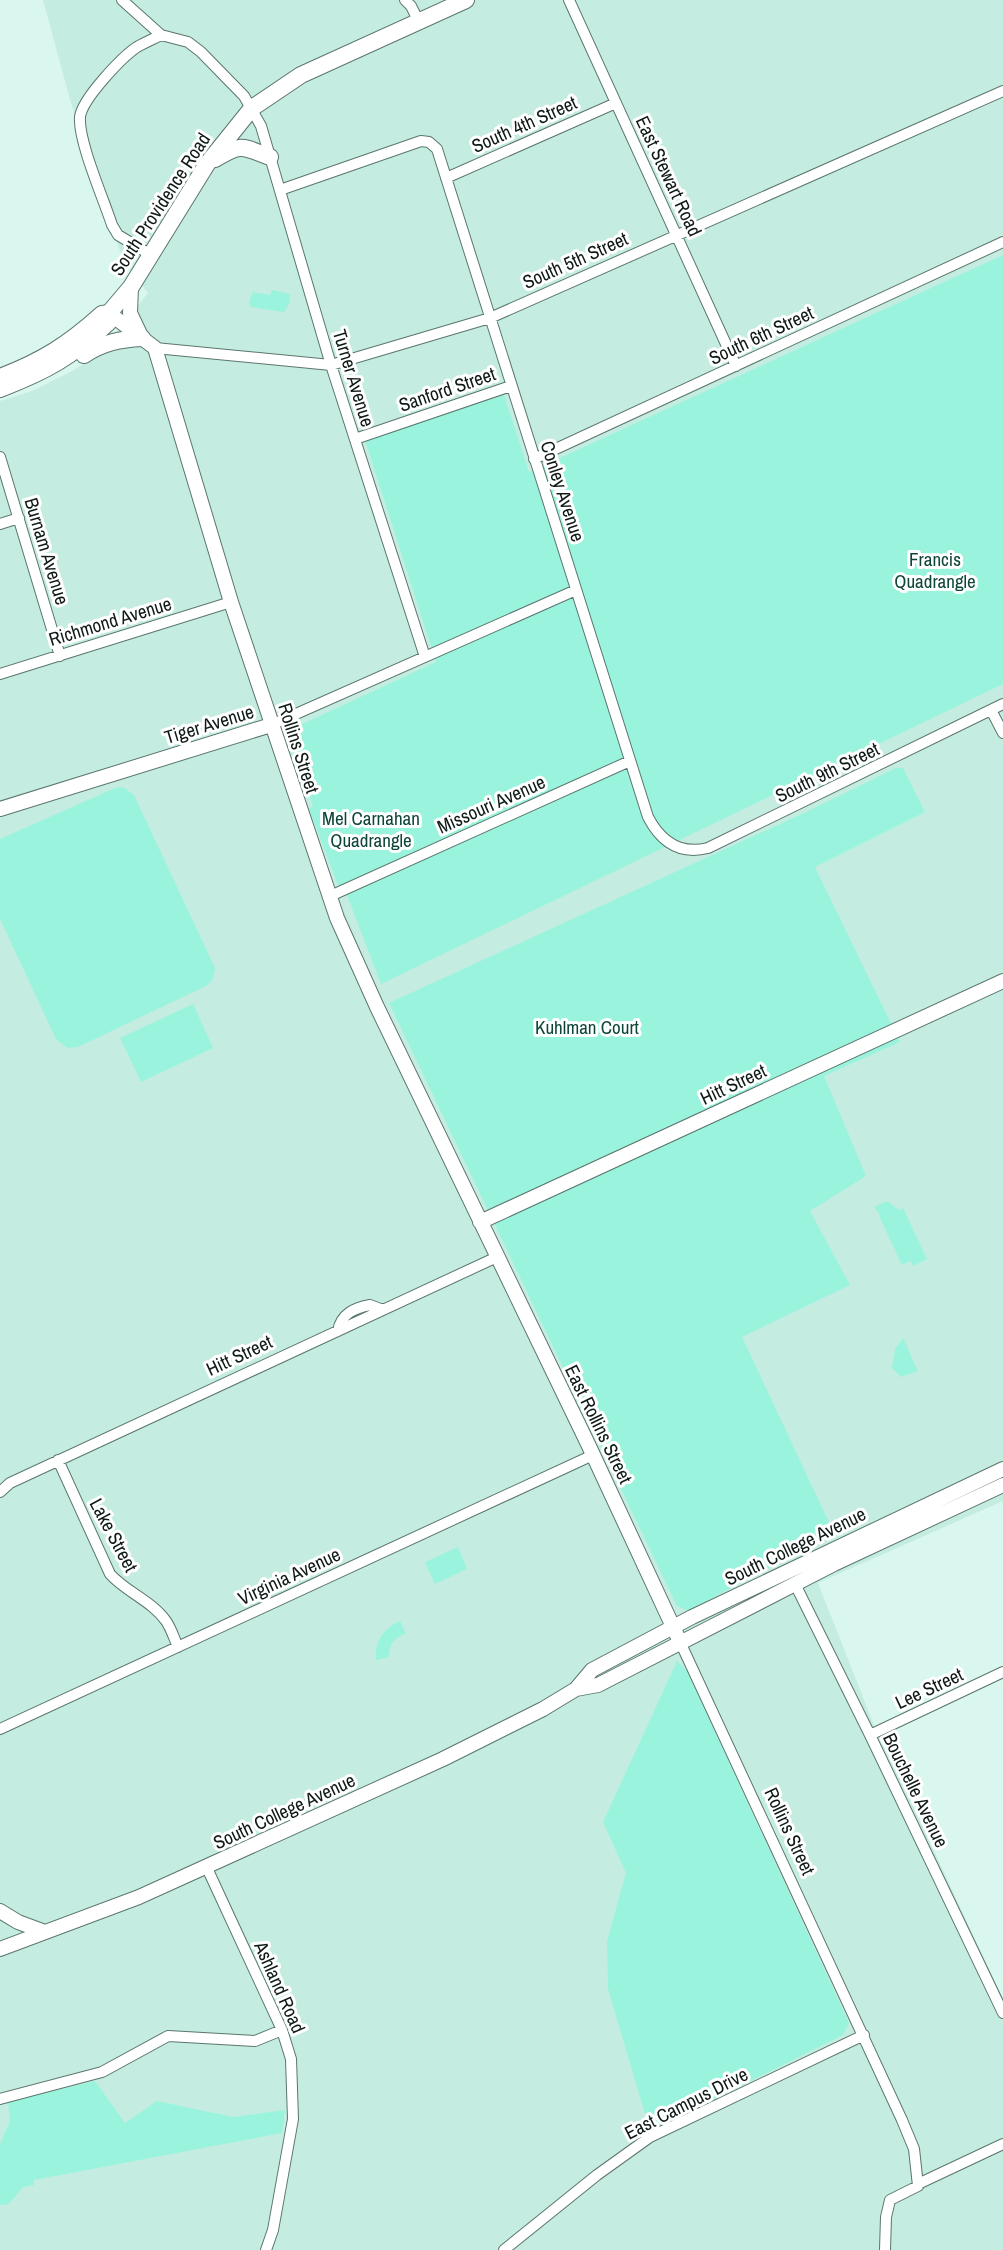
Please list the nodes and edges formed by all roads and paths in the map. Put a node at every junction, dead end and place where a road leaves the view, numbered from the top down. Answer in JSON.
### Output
{"nodes":[{"id":1,"x":122,"y":0,"type":"edge"},
{"id":2,"x":405,"y":0,"type":"edge"},
{"id":3,"x":466,"y":0,"type":"edge"},
{"id":4,"x":569,"y":0,"type":"edge"},
{"id":5,"x":418,"y":20,"type":"junction"},
{"id":6,"x":161,"y":35,"type":"junction"},
{"id":7,"x":1003,"y":91,"type":"edge"},
{"id":8,"x":616,"y":103,"type":"junction"},
{"id":9,"x":253,"y":108,"type":"junction"},
{"id":10,"x":270,"y":157,"type":"junction"},
{"id":11,"x":207,"y":164,"type":"junction"},
{"id":12,"x":446,"y":178,"type":"junction"},
{"id":13,"x":280,"y":190,"type":"junction"},
{"id":14,"x":678,"y":235,"type":"junction"},
{"id":15,"x":1003,"y":242,"type":"edge"},
{"id":16,"x":152,"y":256,"type":"junction"},
{"id":17,"x":131,"y":288,"type":"junction"},
{"id":18,"x":109,"y":313,"type":"junction"},
{"id":19,"x":490,"y":318,"type":"junction"},
{"id":20,"x":149,"y":343,"type":"junction"},
{"id":21,"x":0,"y":363,"type":"edge"},
{"id":22,"x":331,"y":365,"type":"junction"},
{"id":23,"x":736,"y":366,"type":"junction"},
{"id":24,"x":31,"y":371,"type":"junction"},
{"id":25,"x":1,"y":387,"type":"edge"},
{"id":26,"x":511,"y":387,"type":"junction"},
{"id":27,"x":355,"y":439,"type":"junction"},
{"id":28,"x":0,"y":457,"type":"edge"},
{"id":29,"x":534,"y":459,"type":"junction"},
{"id":30,"x":19,"y":519,"type":"junction"},
{"id":31,"x":0,"y":524,"type":"edge"},
{"id":32,"x":576,"y":590,"type":"junction"},
{"id":33,"x":231,"y":602,"type":"junction"},
{"id":34,"x":60,"y":656,"type":"junction"},
{"id":35,"x":425,"y":657,"type":"junction"},
{"id":36,"x":0,"y":674,"type":"edge"},
{"id":37,"x":1003,"y":704,"type":"edge"},
{"id":38,"x":992,"y":710,"type":"junction"},
{"id":39,"x":271,"y":725,"type":"junction"},
{"id":40,"x":1003,"y":733,"type":"edge"},
{"id":41,"x":630,"y":761,"type":"junction"},
{"id":42,"x":0,"y":809,"type":"edge"},
{"id":43,"x":664,"y":840,"type":"joint"},
{"id":44,"x":328,"y":897,"type":"junction"},
{"id":45,"x":1003,"y":981,"type":"edge"},
{"id":46,"x":480,"y":1222,"type":"junction"},
{"id":47,"x":497,"y":1257,"type":"junction"},
{"id":48,"x":593,"y":1455,"type":"junction"},
{"id":49,"x":58,"y":1460,"type":"junction"},
{"id":50,"x":1003,"y":1469,"type":"edge"},
{"id":51,"x":1003,"y":1485,"type":"edge"},
{"id":52,"x":0,"y":1492,"type":"edge"},
{"id":53,"x":795,"y":1584,"type":"junction"},
{"id":54,"x":673,"y":1627,"type":"junction"},
{"id":55,"x":681,"y":1644,"type":"junction"},
{"id":56,"x":178,"y":1647,"type":"junction"},
{"id":57,"x":1000,"y":1674,"type":"edge"},
{"id":58,"x":1003,"y":1688,"type":"edge"},
{"id":59,"x":576,"y":1689,"type":"junction"},
{"id":60,"x":0,"y":1729,"type":"edge"},
{"id":61,"x":870,"y":1735,"type":"junction"},
{"id":62,"x":207,"y":1868,"type":"junction"},
{"id":63,"x":0,"y":1911,"type":"edge"},
{"id":64,"x":45,"y":1932,"type":"junction"},
{"id":65,"x":1,"y":1947,"type":"edge"},
{"id":66,"x":1003,"y":2013,"type":"edge"},
{"id":67,"x":282,"y":2030,"type":"junction"},
{"id":68,"x":864,"y":2035,"type":"junction"},
{"id":69,"x":0,"y":2099,"type":"edge"},
{"id":70,"x":1003,"y":2144,"type":"edge"},
{"id":71,"x":918,"y":2185,"type":"junction"},
{"id":72,"x":266,"y":2250,"type":"edge"},
{"id":73,"x":504,"y":2250,"type":"edge"},
{"id":74,"x":885,"y":2250,"type":"edge"}],
"edges":[{"from":1,"to":6,"type":"street"},
{"from":2,"to":5,"type":"street"},
{"from":3,"to":5,"type":"main road","name":"South Providence Road"},
{"from":4,"to":8,"type":"street","name":"East Stewart Road"},
{"from":5,"to":9,"type":"main road","name":"South Providence Road"},
{"from":6,"to":9,"type":"street"},
{"from":6,"to":16,"type":"street"},
{"from":7,"to":14,"type":"street","name":"South 5th Street"},
{"from":8,"to":12,"type":"street","name":"South 4th Street"},
{"from":8,"to":14,"type":"street","name":"East Stewart Road"},
{"from":9,"to":10,"type":"street","name":"Turner Avenue"},
{"from":9,"to":11,"type":"main road","name":"South Providence Road"},
{"from":10,"to":11,"type":"main road"},
{"from":10,"to":13,"type":"street","name":"Turner Avenue"},
{"from":11,"to":16,"type":"main road","name":"South Providence Road"},
{"from":12,"to":13,"type":"street","name":"Conley Avenue"},
{"from":12,"to":19,"type":"street","name":"Conley Avenue"},
{"from":13,"to":22,"type":"street","name":"Turner Avenue"},
{"from":14,"to":19,"type":"street","name":"South 5th Street"},
{"from":14,"to":23,"type":"street","name":"East Stewart Road"},
{"from":15,"to":23,"type":"street","name":"South 6th Street"},
{"from":16,"to":17,"type":"main road","name":"South Providence Road"},
{"from":17,"to":18,"type":"main road","name":"South Providence Road"},
{"from":17,"to":20,"type":"street"},
{"from":18,"to":20,"type":"street"},
{"from":18,"to":24,"type":"main road","name":"South Providence Road"},
{"from":19,"to":22,"type":"street","name":"South 5th Street"},
{"from":19,"to":26,"type":"street","name":"Conley Avenue"},
{"from":20,"to":22,"type":"street","name":"South 5th Street"},
{"from":20,"to":24,"type":"main road"},
{"from":20,"to":33,"type":"street","name":"Rollins Street"},
{"from":21,"to":24,"type":"main road"},
{"from":22,"to":27,"type":"street","name":"Turner Avenue"},
{"from":23,"to":29,"type":"street","name":"South 6th Street"},
{"from":24,"to":25,"type":"main road","name":"South Providence Road"},
{"from":26,"to":27,"type":"street","name":"Sanford Street"},
{"from":26,"to":29,"type":"street","name":"Conley Avenue"},
{"from":27,"to":35,"type":"street","name":"Turner Avenue"},
{"from":28,"to":30,"type":"street","name":"Burnam Avenue"},
{"from":29,"to":32,"type":"street","name":"Conley Avenue"},
{"from":30,"to":31,"type":"street"},
{"from":30,"to":34,"type":"street","name":"Burnam Avenue"},
{"from":32,"to":35,"type":"street","name":"Tiger Avenue"},
{"from":32,"to":41,"type":"street","name":"Conley Avenue"},
{"from":33,"to":34,"type":"street","name":"Richmond Avenue"},
{"from":33,"to":39,"type":"street","name":"Rollins Street"},
{"from":34,"to":36,"type":"street","name":"Richmond Avenue"},
{"from":35,"to":39,"type":"street","name":"Tiger Avenue"},
{"from":37,"to":38,"type":"street","name":"South 9th Street"},
{"from":38,"to":40,"type":"street"},
{"from":38,"to":43,"type":"street","name":"South 9th Street"},
{"from":39,"to":42,"type":"street","name":"Tiger Avenue"},
{"from":39,"to":44,"type":"street","name":"Rollins Street"},
{"from":41,"to":43,"type":"street","name":"Conley Avenue"},
{"from":41,"to":44,"type":"street","name":"Missouri Avenue"},
{"from":44,"to":46,"type":"street","name":"Rollins Street"},
{"from":45,"to":46,"type":"street","name":"Hitt Street"},
{"from":46,"to":47,"type":"street","name":"East Rollins Street"},
{"from":47,"to":48,"type":"street","name":"East Rollins Street"},
{"from":47,"to":49,"type":"street","name":"Hitt Street"},
{"from":48,"to":54,"type":"street","name":"East Rollins Street"},
{"from":48,"to":56,"type":"street","name":"Virginia Avenue"},
{"from":49,"to":52,"type":"street","name":"Hitt Street"},
{"from":49,"to":56,"type":"street","name":"Lake Street"},
{"from":50,"to":54,"type":"street","name":"South College Avenue"},
{"from":51,"to":53,"type":"street","name":"South College Avenue"},
{"from":53,"to":55,"type":"street","name":"South College Avenue"},
{"from":53,"to":61,"type":"street","name":"Bouchelle Avenue"},
{"from":54,"to":55,"type":"street","name":"East Rollins Street"},
{"from":54,"to":59,"type":"street","name":"South College Avenue"},
{"from":55,"to":59,"type":"street","name":"South College Avenue"},
{"from":55,"to":68,"type":"street","name":"Rollins Street"},
{"from":56,"to":60,"type":"street","name":"Virginia Avenue"},
{"from":57,"to":58,"type":"street"},
{"from":57,"to":61,"type":"street","name":"Lee Street"},
{"from":59,"to":62,"type":"street","name":"South College Avenue"},
{"from":61,"to":66,"type":"street","name":"Bouchelle Avenue"},
{"from":62,"to":64,"type":"street","name":"South College Avenue"},
{"from":62,"to":67,"type":"street","name":"Ashland Road"},
{"from":63,"to":64,"type":"street"},
{"from":64,"to":65,"type":"street","name":"South College Avenue"},
{"from":67,"to":69,"type":"street"},
{"from":67,"to":72,"type":"street","name":"Ashland Road"},
{"from":68,"to":71,"type":"street"},
{"from":68,"to":73,"type":"street","name":"East Campus Drive"},
{"from":70,"to":71,"type":"street"},
{"from":71,"to":74,"type":"street"}]}
